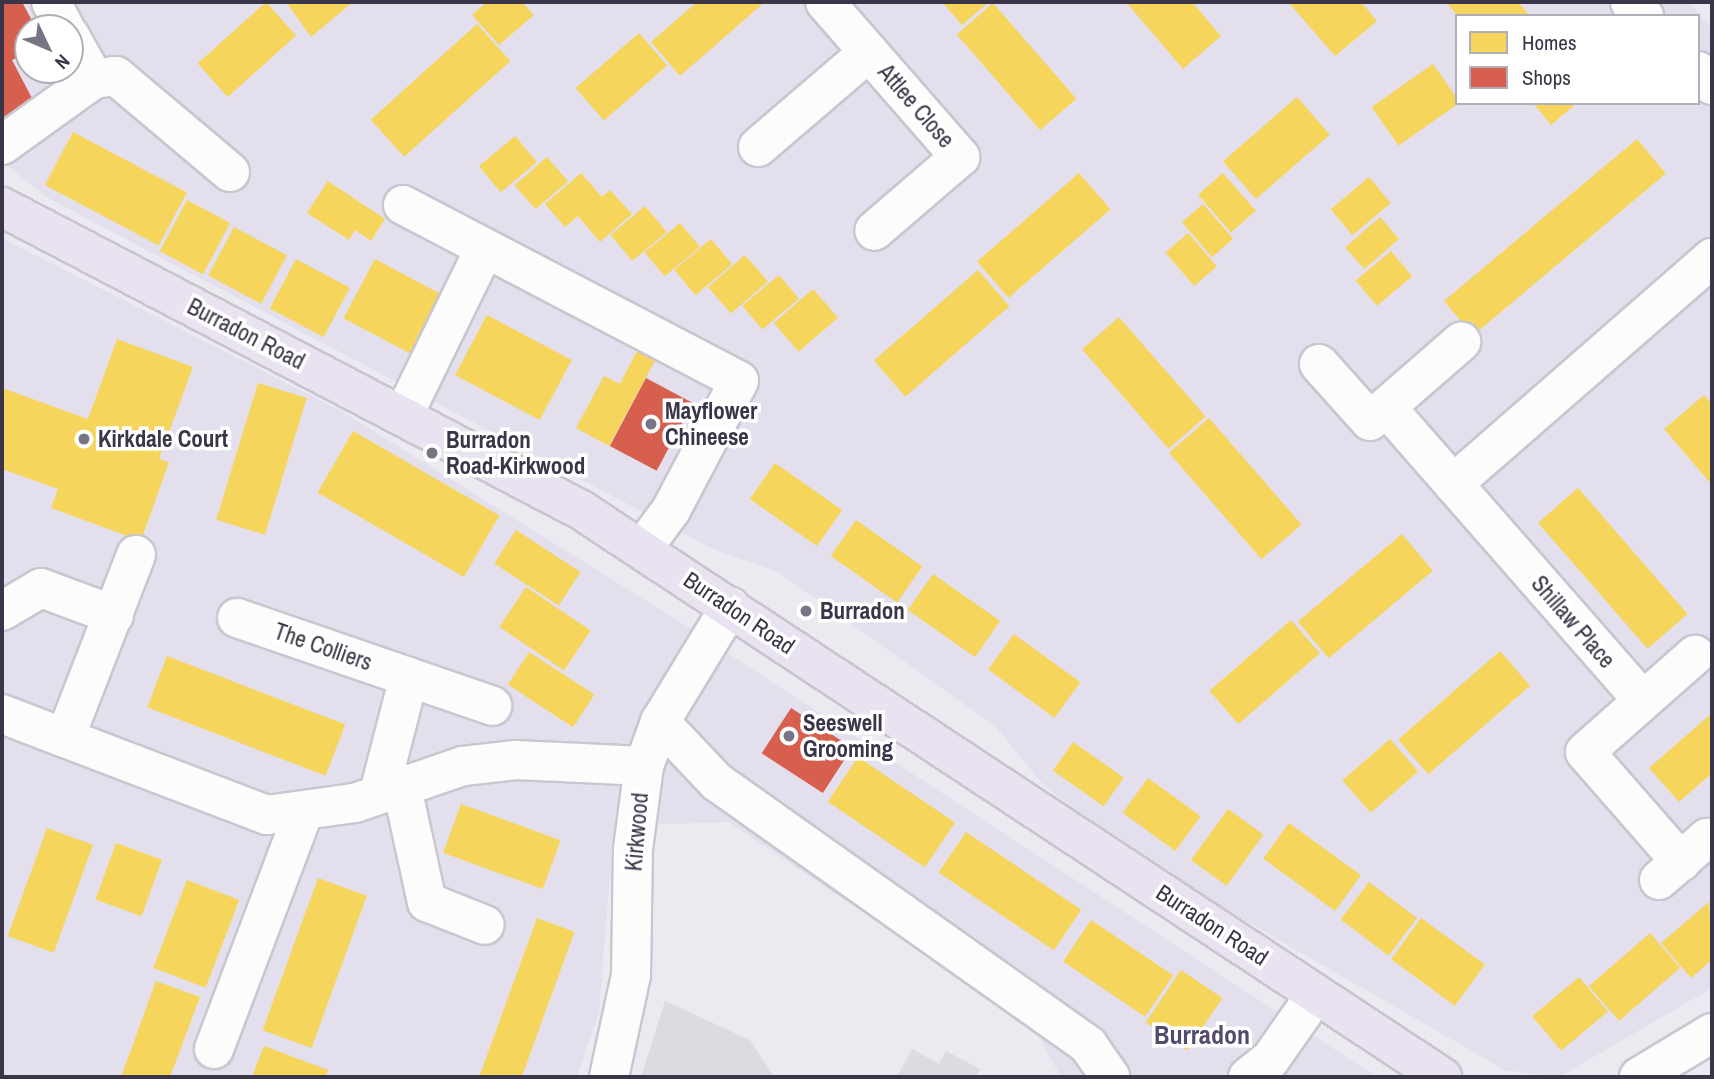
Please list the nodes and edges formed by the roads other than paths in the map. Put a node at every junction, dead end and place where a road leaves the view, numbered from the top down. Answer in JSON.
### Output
{"nodes":[{"id":1,"x":825,"y":2,"type":"edge"},
{"id":2,"x":869,"y":52,"type":"junction"},
{"id":3,"x":84,"y":62,"type":"edge"},
{"id":4,"x":94,"y":79,"type":"junction"},
{"id":5,"x":2,"y":145,"type":"edge"},
{"id":6,"x":758,"y":147,"type":"dead end"},
{"id":7,"x":230,"y":172,"type":"dead end"},
{"id":8,"x":403,"y":205,"type":"dead end"},
{"id":9,"x":2,"y":207,"type":"edge"},
{"id":10,"x":874,"y":232,"type":"dead end"},
{"id":11,"x":484,"y":250,"type":"junction"},
{"id":12,"x":1712,"y":258,"type":"edge"},
{"id":13,"x":1461,"y":342,"type":"dead end"},
{"id":14,"x":1319,"y":364,"type":"dead end"},
{"id":15,"x":1386,"y":407,"type":"junction"},
{"id":16,"x":404,"y":414,"type":"junction"},
{"id":17,"x":1453,"y":484,"type":"junction"},
{"id":18,"x":643,"y":548,"type":"junction"},
{"id":19,"x":136,"y":555,"type":"dead end"},
{"id":20,"x":730,"y":607,"type":"junction"},
{"id":21,"x":2,"y":611,"type":"edge"},
{"id":22,"x":114,"y":615,"type":"junction"},
{"id":23,"x":237,"y":618,"type":"dead end"},
{"id":24,"x":1695,"y":655,"type":"dead end"},
{"id":25,"x":409,"y":677,"type":"junction"},
{"id":26,"x":1643,"y":701,"type":"junction"},
{"id":27,"x":492,"y":706,"type":"dead end"},
{"id":28,"x":2,"y":714,"type":"edge"},
{"id":29,"x":660,"y":722,"type":"junction"},
{"id":30,"x":65,"y":738,"type":"junction"},
{"id":31,"x":644,"y":766,"type":"junction"},
{"id":32,"x":390,"y":788,"type":"junction"},
{"id":33,"x":303,"y":814,"type":"junction"},
{"id":34,"x":1682,"y":860,"type":"dead end"},
{"id":35,"x":485,"y":925,"type":"dead end"},
{"id":36,"x":1316,"y":994,"type":"junction"},
{"id":37,"x":1712,"y":1033,"type":"edge"},
{"id":38,"x":214,"y":1049,"type":"dead end"},
{"id":39,"x":609,"y":1077,"type":"edge"},
{"id":40,"x":1110,"y":1077,"type":"edge"},
{"id":41,"x":1248,"y":1077,"type":"edge"},
{"id":42,"x":1442,"y":1077,"type":"edge"},
{"id":43,"x":1639,"y":1077,"type":"edge"}],
"edges":[{"from":1,"to":2,"type":"street","name":"Attlee Close"},
{"from":2,"to":6,"type":"street"},
{"from":2,"to":10,"type":"street","name":"Attlee Close"},
{"from":3,"to":4,"type":"street"},
{"from":4,"to":5,"type":"street"},
{"from":4,"to":7,"type":"street"},
{"from":8,"to":11,"type":"street"},
{"from":9,"to":16,"type":"main road","name":"Burradon Road"},
{"from":11,"to":16,"type":"street"},
{"from":11,"to":18,"type":"street"},
{"from":12,"to":17,"type":"street"},
{"from":13,"to":15,"type":"street"},
{"from":14,"to":15,"type":"street"},
{"from":15,"to":17,"type":"street","name":"Shillaw Place"},
{"from":16,"to":18,"type":"main road","name":"Burradon Road"},
{"from":17,"to":26,"type":"street","name":"Shillaw Place"},
{"from":18,"to":20,"type":"main road","name":"Burradon Road"},
{"from":19,"to":22,"type":"street"},
{"from":20,"to":29,"type":"street","name":"Kirkwood"},
{"from":20,"to":36,"type":"main road","name":"Burradon Road"},
{"from":21,"to":22,"type":"street"},
{"from":22,"to":30,"type":"street"},
{"from":23,"to":25,"type":"street","name":"The Colliers"},
{"from":24,"to":26,"type":"street"},
{"from":25,"to":27,"type":"street","name":"The Colliers"},
{"from":25,"to":32,"type":"street"},
{"from":26,"to":34,"type":"street"},
{"from":28,"to":30,"type":"street"},
{"from":29,"to":31,"type":"street","name":"Kirkwood"},
{"from":29,"to":40,"type":"street"},
{"from":30,"to":33,"type":"street"},
{"from":31,"to":32,"type":"street"},
{"from":31,"to":39,"type":"street","name":"Kirkwood"},
{"from":32,"to":33,"type":"street"},
{"from":32,"to":35,"type":"street"},
{"from":33,"to":38,"type":"street"},
{"from":36,"to":41,"type":"street"},
{"from":36,"to":42,"type":"main road","name":"Burradon Road"},
{"from":37,"to":43,"type":"street"}]}
